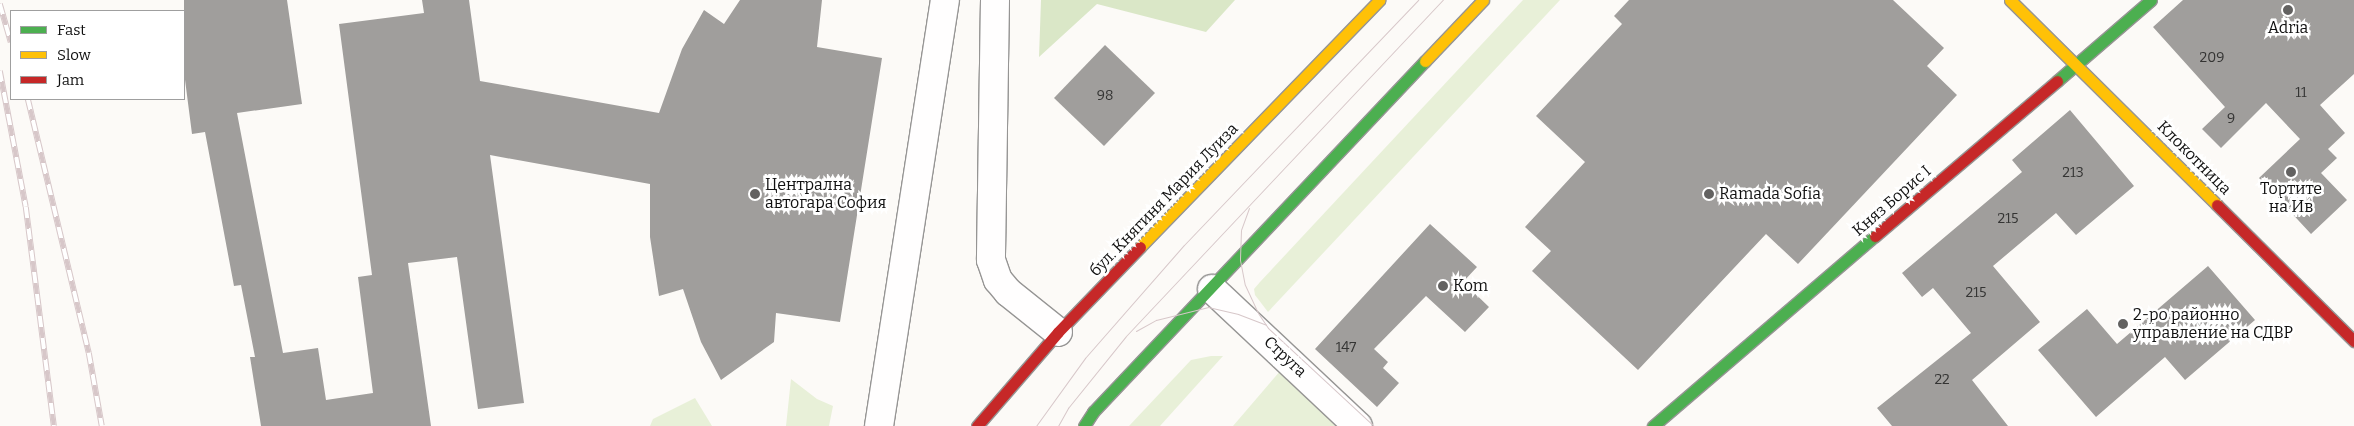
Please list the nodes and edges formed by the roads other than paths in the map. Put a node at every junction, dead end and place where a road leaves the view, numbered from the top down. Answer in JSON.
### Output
{"nodes":[{"id":1,"x":946,"y":0,"type":"edge"},
{"id":2,"x":995,"y":0,"type":"edge"},
{"id":3,"x":1379,"y":0,"type":"edge"},
{"id":4,"x":1483,"y":0,"type":"edge"},
{"id":5,"x":2010,"y":0,"type":"edge"},
{"id":6,"x":2151,"y":0,"type":"edge"},
{"id":7,"x":2077,"y":64,"type":"junction"},
{"id":8,"x":1212,"y":289,"type":"junction"},
{"id":9,"x":1058,"y":332,"type":"junction"},
{"id":10,"x":2354,"y":341,"type":"edge"},
{"id":11,"x":880,"y":426,"type":"edge"},
{"id":12,"x":977,"y":426,"type":"edge"},
{"id":13,"x":1084,"y":426,"type":"edge"},
{"id":14,"x":1358,"y":426,"type":"edge"},
{"id":15,"x":1653,"y":426,"type":"edge"}],
"edges":[{"from":1,"to":11,"type":"street"},
{"from":2,"to":9,"type":"street"},
{"from":3,"to":9,"type":"main road","name":"бул. Княгиня Мария Луиза"},
{"from":4,"to":8,"type":"main road"},
{"from":5,"to":7,"type":"main road","name":"Клокотница"},
{"from":6,"to":7,"type":"main road","name":"Княз Борис I"},
{"from":7,"to":10,"type":"main road","name":"Клокотница"},
{"from":7,"to":15,"type":"main road","name":"Княз Борис I"},
{"from":8,"to":13,"type":"main road"},
{"from":8,"to":14,"type":"street","name":"Струга"},
{"from":9,"to":12,"type":"main road","name":"бул. Княгиня Мария Луиза"}]}
